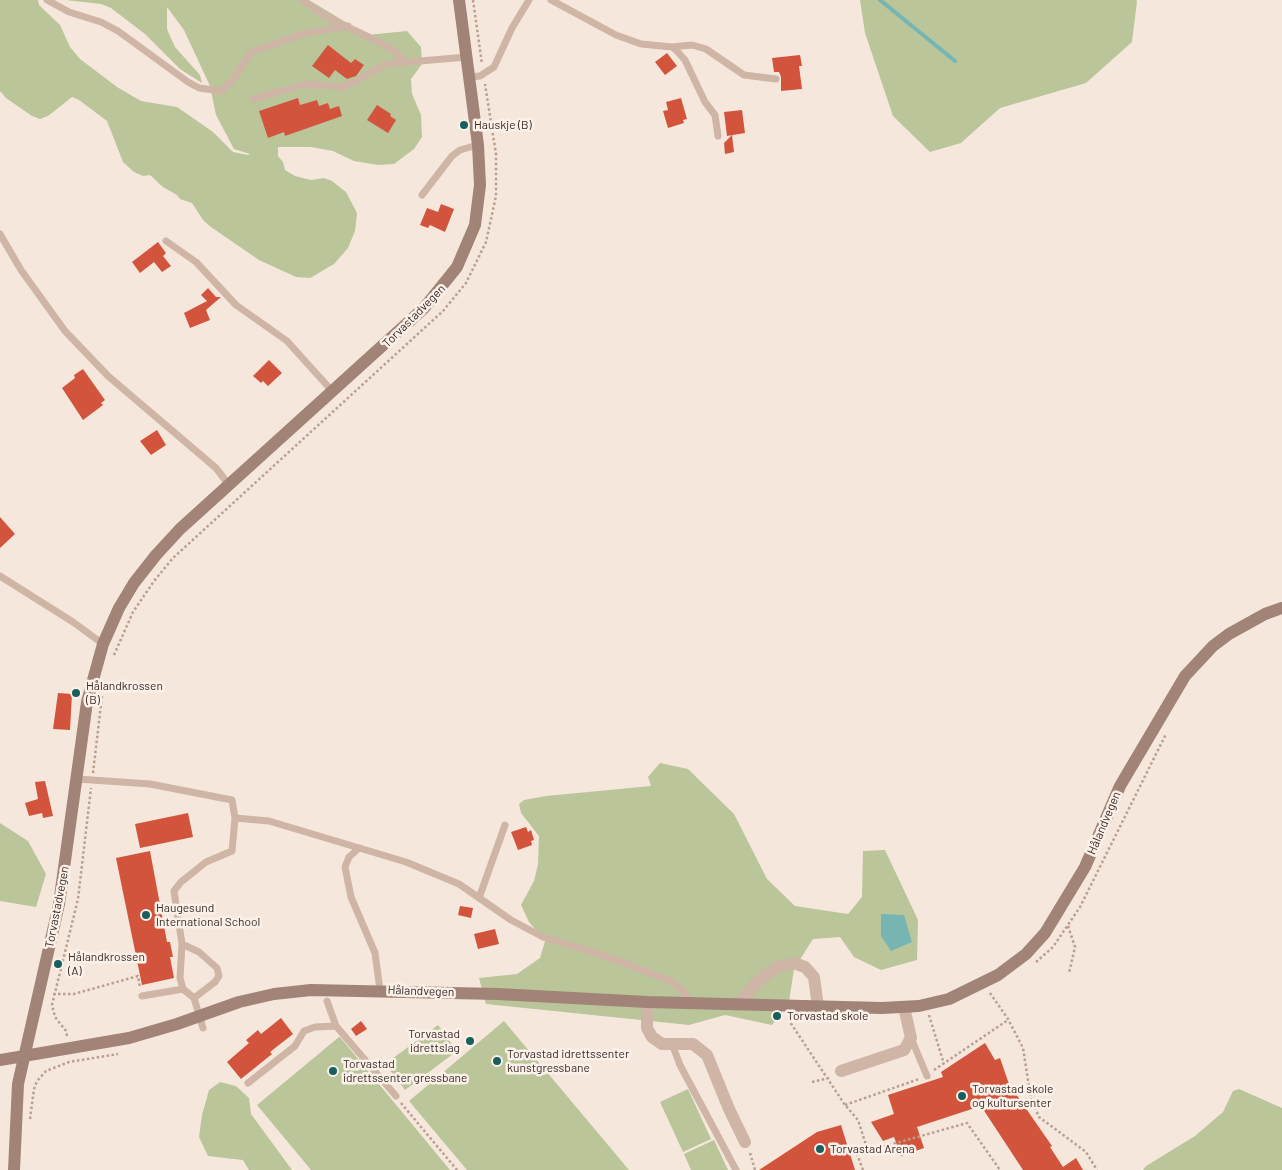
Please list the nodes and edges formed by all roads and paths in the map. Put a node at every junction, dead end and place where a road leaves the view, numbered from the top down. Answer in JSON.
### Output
{"nodes":[{"id":1,"x":47,"y":0,"type":"edge"},
{"id":2,"x":302,"y":0,"type":"edge"},
{"id":3,"x":459,"y":0,"type":"edge"},
{"id":4,"x":473,"y":0,"type":"edge"},
{"id":5,"x":529,"y":0,"type":"edge"},
{"id":6,"x":551,"y":0,"type":"edge"},
{"id":7,"x":348,"y":26,"type":"junction"},
{"id":8,"x":672,"y":47,"type":"junction"},
{"id":9,"x":467,"y":57,"type":"junction"},
{"id":10,"x":404,"y":61,"type":"junction"},
{"id":11,"x":484,"y":74,"type":"junction"},
{"id":12,"x":470,"y":77,"type":"junction"},
{"id":13,"x":776,"y":79,"type":"dead end"},
{"id":14,"x":253,"y":99,"type":"dead end"},
{"id":15,"x":718,"y":136,"type":"dead end"},
{"id":16,"x":478,"y":145,"type":"junction"},
{"id":17,"x":422,"y":195,"type":"dead end"},
{"id":18,"x":0,"y":234,"type":"edge"},
{"id":19,"x":166,"y":241,"type":"dead end"},
{"id":20,"x":333,"y":392,"type":"junction"},
{"id":21,"x":229,"y":485,"type":"junction"},
{"id":22,"x":0,"y":576,"type":"edge"},
{"id":23,"x":1282,"y":608,"type":"edge"},
{"id":24,"x":103,"y":644,"type":"junction"},
{"id":25,"x":113,"y":657,"type":"dead end"},
{"id":26,"x":104,"y":690,"type":"dead end"},
{"id":27,"x":1168,"y":730,"type":"dead end"},
{"id":28,"x":77,"y":779,"type":"junction"},
{"id":29,"x":92,"y":780,"type":"junction"},
{"id":30,"x":235,"y":818,"type":"junction"},
{"id":31,"x":505,"y":825,"type":"dead end"},
{"id":32,"x":359,"y":848,"type":"junction"},
{"id":33,"x":479,"y":898,"type":"junction"},
{"id":34,"x":1068,"y":926,"type":"junction"},
{"id":35,"x":182,"y":944,"type":"junction"},
{"id":36,"x":1031,"y":966,"type":"dead end"},
{"id":37,"x":1069,"y":973,"type":"dead end"},
{"id":38,"x":182,"y":989,"type":"junction"},
{"id":39,"x":380,"y":990,"type":"junction"},
{"id":40,"x":995,"y":991,"type":"dead end"},
{"id":41,"x":990,"y":993,"type":"junction"},
{"id":42,"x":53,"y":994,"type":"junction"},
{"id":43,"x":142,"y":996,"type":"joint"},
{"id":44,"x":984,"y":997,"type":"dead end"},
{"id":45,"x":194,"y":998,"type":"junction"},
{"id":46,"x":327,"y":1001,"type":"dead end"},
{"id":47,"x":647,"y":1002,"type":"junction"},
{"id":48,"x":690,"y":1003,"type":"junction"},
{"id":49,"x":739,"y":1004,"type":"junction"},
{"id":50,"x":818,"y":1007,"type":"junction"},
{"id":51,"x":906,"y":1013,"type":"junction"},
{"id":52,"x":937,"y":1014,"type":"dead end"},
{"id":53,"x":929,"y":1015,"type":"junction"},
{"id":54,"x":779,"y":1019,"type":"dead end"},
{"id":55,"x":788,"y":1019,"type":"junction"},
{"id":56,"x":795,"y":1019,"type":"dead end"},
{"id":57,"x":1008,"y":1020,"type":"junction"},
{"id":58,"x":201,"y":1022,"type":"junction"},
{"id":59,"x":336,"y":1026,"type":"junction"},
{"id":60,"x":911,"y":1038,"type":"junction"},
{"id":61,"x":672,"y":1044,"type":"junction"},
{"id":62,"x":70,"y":1049,"type":"junction"},
{"id":63,"x":24,"y":1055,"type":"junction"},
{"id":64,"x":0,"y":1060,"type":"edge"},
{"id":65,"x":944,"y":1064,"type":"junction"},
{"id":66,"x":841,"y":1071,"type":"dead end"},
{"id":67,"x":927,"y":1076,"type":"junction"},
{"id":68,"x":827,"y":1079,"type":"junction"},
{"id":69,"x":812,"y":1082,"type":"dead end"},
{"id":70,"x":248,"y":1083,"type":"dead end"},
{"id":71,"x":396,"y":1096,"type":"joint"},
{"id":72,"x":845,"y":1105,"type":"junction"},
{"id":73,"x":30,"y":1124,"type":"dead end"},
{"id":74,"x":745,"y":1142,"type":"joint"},
{"id":75,"x":868,"y":1151,"type":"junction"},
{"id":76,"x":14,"y":1170,"type":"edge"},
{"id":77,"x":457,"y":1170,"type":"edge"},
{"id":78,"x":736,"y":1170,"type":"edge"},
{"id":79,"x":755,"y":1170,"type":"edge"},
{"id":80,"x":863,"y":1170,"type":"edge"},
{"id":81,"x":1000,"y":1170,"type":"edge"},
{"id":82,"x":1097,"y":1170,"type":"edge"}],
"edges":[{"from":1,"to":7,"type":"lane"},
{"from":2,"to":7,"type":"lane"},
{"from":3,"to":9,"type":"main road","name":"Torvastadvegen"},
{"from":4,"to":11,"type":"path"},
{"from":5,"to":11,"type":"lane"},
{"from":6,"to":8,"type":"lane"},
{"from":7,"to":10,"type":"lane"},
{"from":8,"to":13,"type":"lane"},
{"from":8,"to":15,"type":"lane"},
{"from":9,"to":10,"type":"lane"},
{"from":9,"to":12,"type":"main road","name":"Torvastadvegen"},
{"from":10,"to":14,"type":"lane"},
{"from":11,"to":12,"type":"lane"},
{"from":11,"to":25,"type":"path"},
{"from":12,"to":16,"type":"main road","name":"Torvastadvegen"},
{"from":16,"to":17,"type":"lane"},
{"from":16,"to":20,"type":"main road","name":"Torvastadvegen"},
{"from":18,"to":21,"type":"lane"},
{"from":19,"to":20,"type":"lane"},
{"from":20,"to":21,"type":"main road","name":"Torvastadvegen"},
{"from":21,"to":24,"type":"main road","name":"Torvastadvegen"},
{"from":22,"to":24,"type":"lane"},
{"from":23,"to":51,"type":"main road","name":"Hålandvegen"},
{"from":24,"to":28,"type":"main road","name":"Torvastadvegen"},
{"from":26,"to":29,"type":"path"},
{"from":27,"to":34,"type":"path"},
{"from":28,"to":29,"type":"lane"},
{"from":28,"to":63,"type":"main road","name":"Torvastadvegen"},
{"from":29,"to":30,"type":"lane"},
{"from":29,"to":42,"type":"path"},
{"from":30,"to":32,"type":"lane"},
{"from":30,"to":35,"type":"lane"},
{"from":31,"to":33,"type":"lane"},
{"from":32,"to":33,"type":"lane"},
{"from":32,"to":39,"type":"lane"},
{"from":33,"to":48,"type":"lane"},
{"from":34,"to":36,"type":"path"},
{"from":34,"to":37,"type":"path"},
{"from":35,"to":38,"type":"lane"},
{"from":35,"to":45,"type":"lane"},
{"from":38,"to":43,"type":"lane"},
{"from":38,"to":45,"type":"lane"},
{"from":39,"to":47,"type":"main road","name":"Hålandvegen"},
{"from":39,"to":58,"type":"main road","name":"Hålandvegen"},
{"from":40,"to":41,"type":"path"},
{"from":41,"to":44,"type":"path"},
{"from":41,"to":57,"type":"path"},
{"from":42,"to":43,"type":"path"},
{"from":42,"to":62,"type":"path"},
{"from":45,"to":58,"type":"lane"},
{"from":46,"to":59,"type":"lane"},
{"from":47,"to":48,"type":"main road","name":"Hålandvegen"},
{"from":47,"to":61,"type":"street"},
{"from":48,"to":49,"type":"main road","name":"Hålandvegen"},
{"from":49,"to":50,"type":"main road","name":"Hålandvegen"},
{"from":49,"to":50,"type":"street"},
{"from":50,"to":51,"type":"main road","name":"Hålandvegen"},
{"from":51,"to":53,"type":"path"},
{"from":51,"to":60,"type":"street"},
{"from":52,"to":53,"type":"path"},
{"from":53,"to":65,"type":"path"},
{"from":54,"to":55,"type":"path"},
{"from":55,"to":56,"type":"path"},
{"from":55,"to":68,"type":"path"},
{"from":57,"to":65,"type":"path"},
{"from":57,"to":82,"type":"path"},
{"from":58,"to":62,"type":"main road","name":"Hålandvegen"},
{"from":59,"to":70,"type":"lane"},
{"from":59,"to":71,"type":"lane"},
{"from":60,"to":66,"type":"street"},
{"from":60,"to":67,"type":"lane"},
{"from":61,"to":74,"type":"street"},
{"from":61,"to":78,"type":"lane"},
{"from":62,"to":63,"type":"main road","name":"Hålandvegen"},
{"from":62,"to":73,"type":"path"},
{"from":63,"to":64,"type":"main road","name":"Hålandvegen"},
{"from":63,"to":76,"type":"main road","name":"Torvastadvegen"},
{"from":65,"to":67,"type":"path"},
{"from":67,"to":72,"type":"path"},
{"from":68,"to":69,"type":"path"},
{"from":68,"to":72,"type":"path"},
{"from":71,"to":77,"type":"path"},
{"from":72,"to":75,"type":"path"},
{"from":74,"to":79,"type":"path"},
{"from":75,"to":80,"type":"path"},
{"from":75,"to":81,"type":"path"}]}
